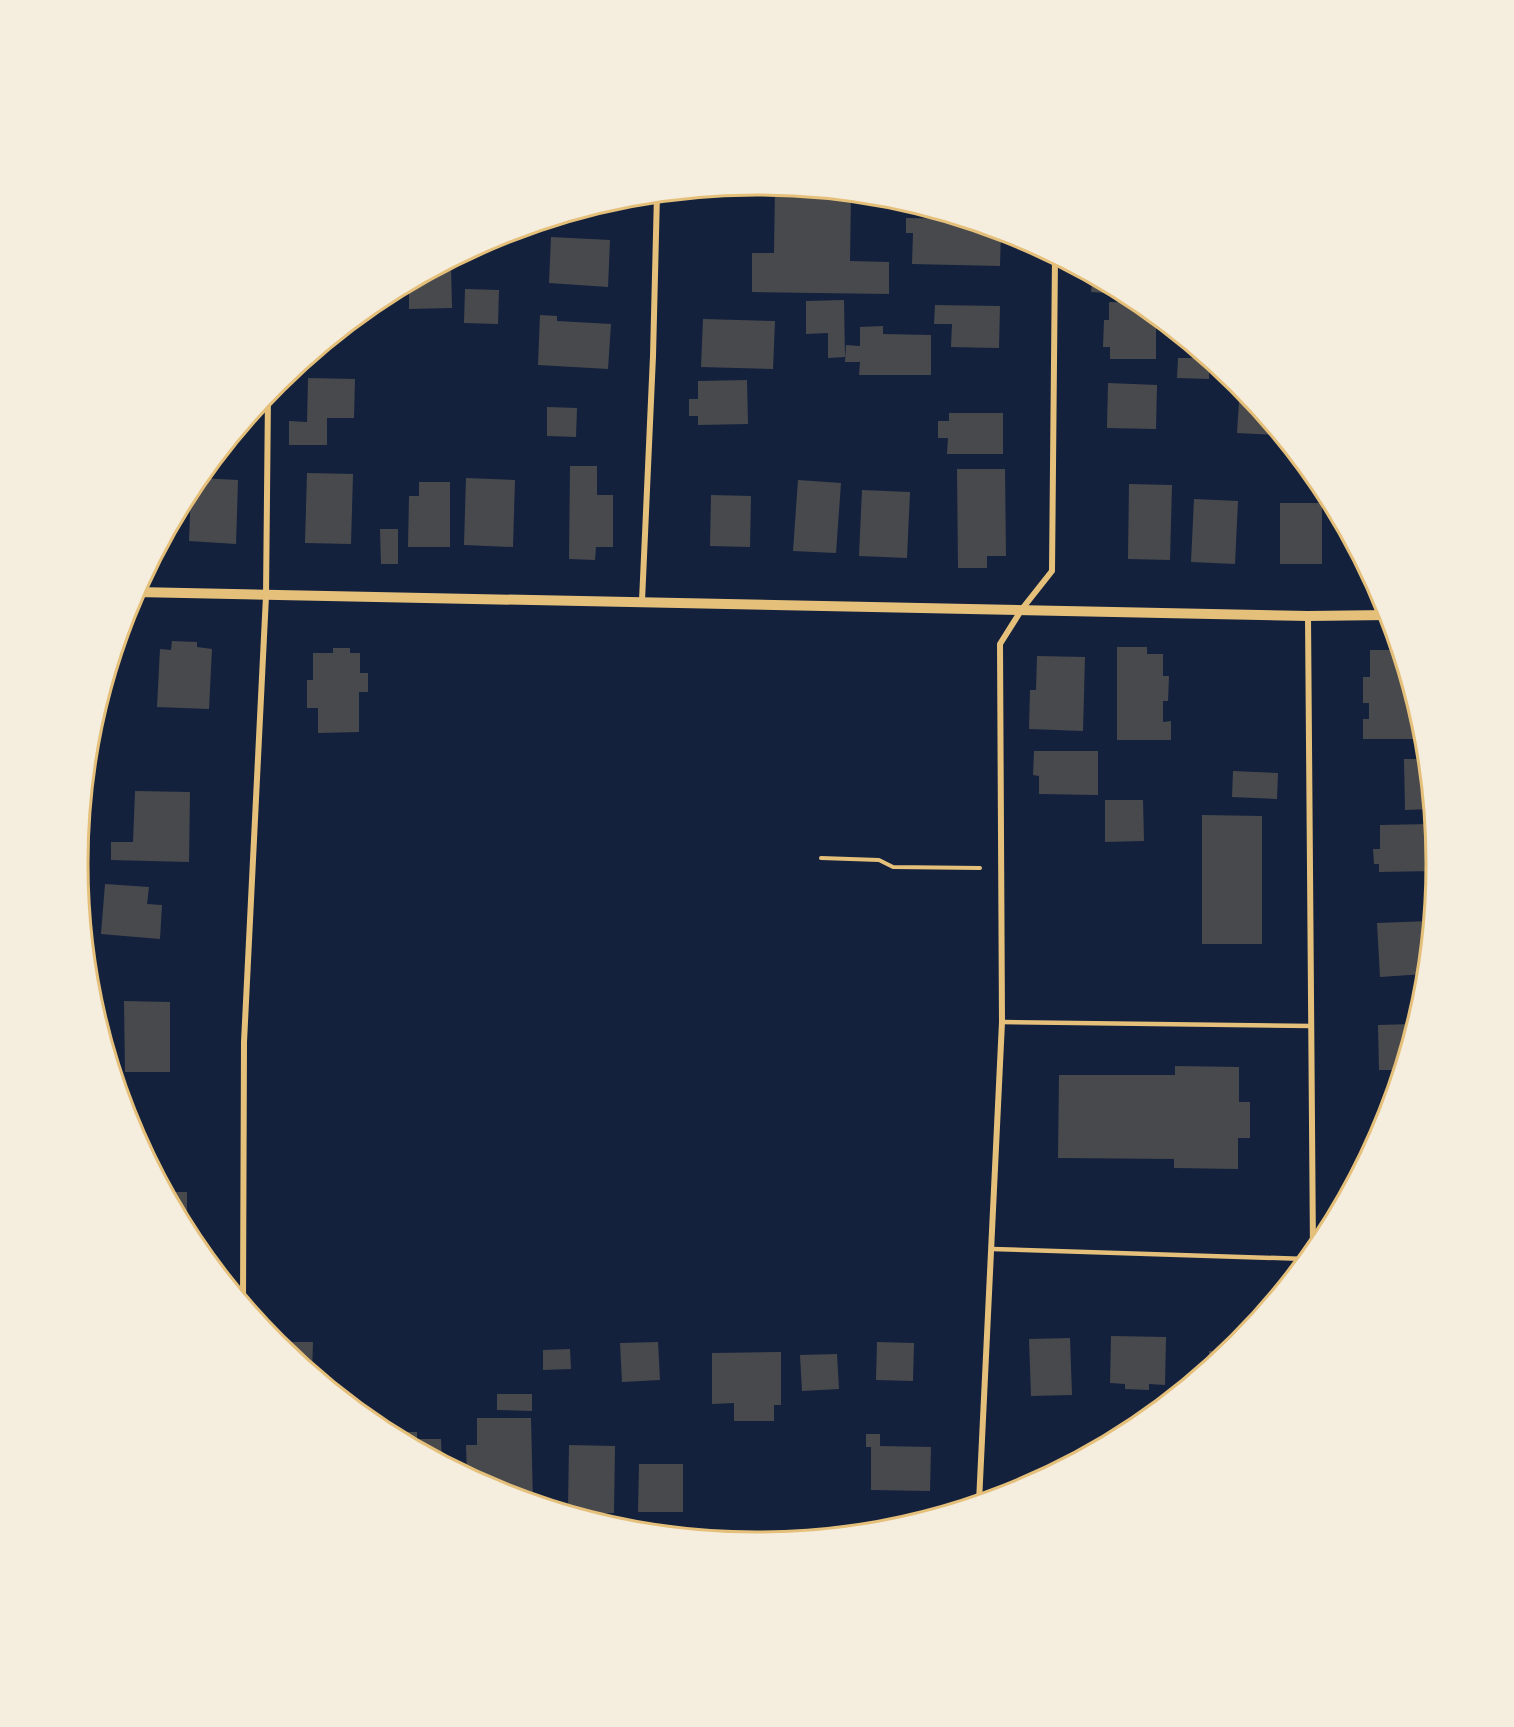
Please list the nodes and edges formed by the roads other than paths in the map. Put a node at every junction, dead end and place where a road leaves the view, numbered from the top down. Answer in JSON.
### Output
{"nodes":[{"id":1,"x":657,"y":203,"type":"edge"},
{"id":2,"x":1055,"y":265,"type":"edge"},
{"id":3,"x":268,"y":408,"type":"edge"},
{"id":4,"x":146,"y":592,"type":"edge"},
{"id":5,"x":266,"y":596,"type":"junction"},
{"id":6,"x":642,"y":601,"type":"junction"},
{"id":7,"x":1022,"y":609,"type":"junction"},
{"id":8,"x":1378,"y":615,"type":"edge"},
{"id":9,"x":1308,"y":616,"type":"junction"},
{"id":10,"x":1002,"y":1022,"type":"junction"},
{"id":11,"x":1311,"y":1026,"type":"junction"},
{"id":12,"x":1313,"y":1235,"type":"edge"},
{"id":13,"x":992,"y":1249,"type":"junction"},
{"id":14,"x":1295,"y":1259,"type":"edge"},
{"id":15,"x":243,"y":1290,"type":"edge"},
{"id":16,"x":979,"y":1494,"type":"edge"}],
"edges":[{"from":1,"to":6,"type":"street"},
{"from":2,"to":7,"type":"street"},
{"from":3,"to":5,"type":"street"},
{"from":4,"to":5,"type":"street"},
{"from":5,"to":6,"type":"street"},
{"from":5,"to":15,"type":"street"},
{"from":6,"to":7,"type":"street"},
{"from":7,"to":9,"type":"street"},
{"from":7,"to":10,"type":"street"},
{"from":8,"to":9,"type":"street"},
{"from":9,"to":11,"type":"street"},
{"from":10,"to":11,"type":"lane"},
{"from":10,"to":13,"type":"street"},
{"from":11,"to":12,"type":"street"},
{"from":13,"to":14,"type":"lane"},
{"from":13,"to":16,"type":"street"}]}
